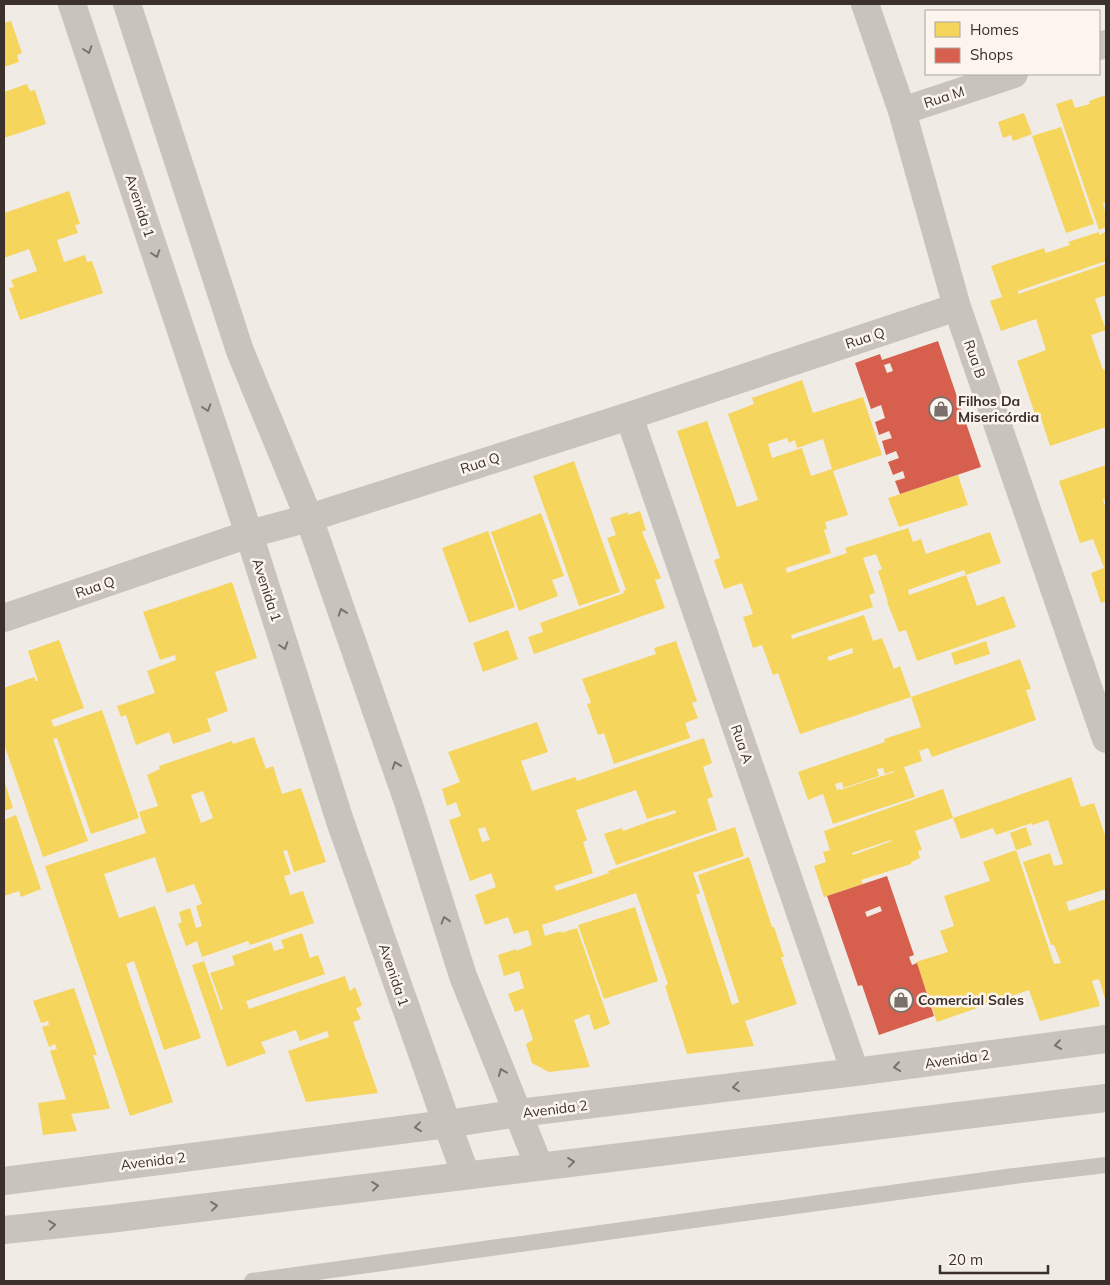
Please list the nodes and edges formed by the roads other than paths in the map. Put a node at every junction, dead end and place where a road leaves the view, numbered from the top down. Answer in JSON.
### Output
{"nodes":[{"id":1,"x":72,"y":4,"type":"edge"},
{"id":2,"x":127,"y":4,"type":"edge"},
{"id":3,"x":865,"y":4,"type":"edge"},
{"id":4,"x":1011,"y":75,"type":"edge"},
{"id":5,"x":902,"y":111,"type":"junction"},
{"id":6,"x":957,"y":308,"type":"junction"},
{"id":7,"x":629,"y":416,"type":"junction"},
{"id":8,"x":309,"y":518,"type":"junction"},
{"id":9,"x":249,"y":534,"type":"junction"},
{"id":10,"x":4,"y":618,"type":"edge"},
{"id":11,"x":1106,"y":739,"type":"edge"},
{"id":12,"x":1106,"y":1038,"type":"edge"},
{"id":13,"x":854,"y":1072,"type":"junction"},
{"id":14,"x":1106,"y":1098,"type":"edge"},
{"id":15,"x":519,"y":1113,"type":"junction"},
{"id":16,"x":447,"y":1124,"type":"junction"},
{"id":17,"x":1106,"y":1165,"type":"edge"},
{"id":18,"x":540,"y":1166,"type":"junction"},
{"id":19,"x":466,"y":1175,"type":"junction"},
{"id":20,"x":4,"y":1181,"type":"edge"},
{"id":21,"x":4,"y":1230,"type":"edge"},
{"id":22,"x":252,"y":1281,"type":"edge"}],
"edges":[{"from":1,"to":9,"type":"street","name":"Avenida 1","one_way":true},
{"from":2,"to":8,"type":"street"},
{"from":3,"to":5,"type":"street","name":"Rua B"},
{"from":4,"to":5,"type":"street","name":"Rua M"},
{"from":5,"to":6,"type":"street","name":"Rua B"},
{"from":6,"to":7,"type":"street","name":"Rua Q"},
{"from":6,"to":11,"type":"street","name":"Rua B"},
{"from":7,"to":8,"type":"street","name":"Rua Q"},
{"from":7,"to":13,"type":"street","name":"Rua A"},
{"from":8,"to":9,"type":"street","name":"Rua Q"},
{"from":15,"to":8,"type":"street","one_way":true},
{"from":9,"to":10,"type":"street","name":"Rua Q"},
{"from":9,"to":16,"type":"street","name":"Avenida 1","one_way":true},
{"from":12,"to":13,"type":"street","name":"Avenida 2","one_way":true},
{"from":13,"to":15,"type":"street","name":"Avenida 2","one_way":true},
{"from":18,"to":14,"type":"street","one_way":true},
{"from":15,"to":16,"type":"street","name":"Avenida 2"},
{"from":15,"to":18,"type":"street"},
{"from":16,"to":19,"type":"street","name":"Avenida 1"},
{"from":16,"to":20,"type":"street","name":"Avenida 2","one_way":true},
{"from":17,"to":22,"type":"lane"},
{"from":18,"to":19,"type":"street"},
{"from":21,"to":19,"type":"street","one_way":true}]}
